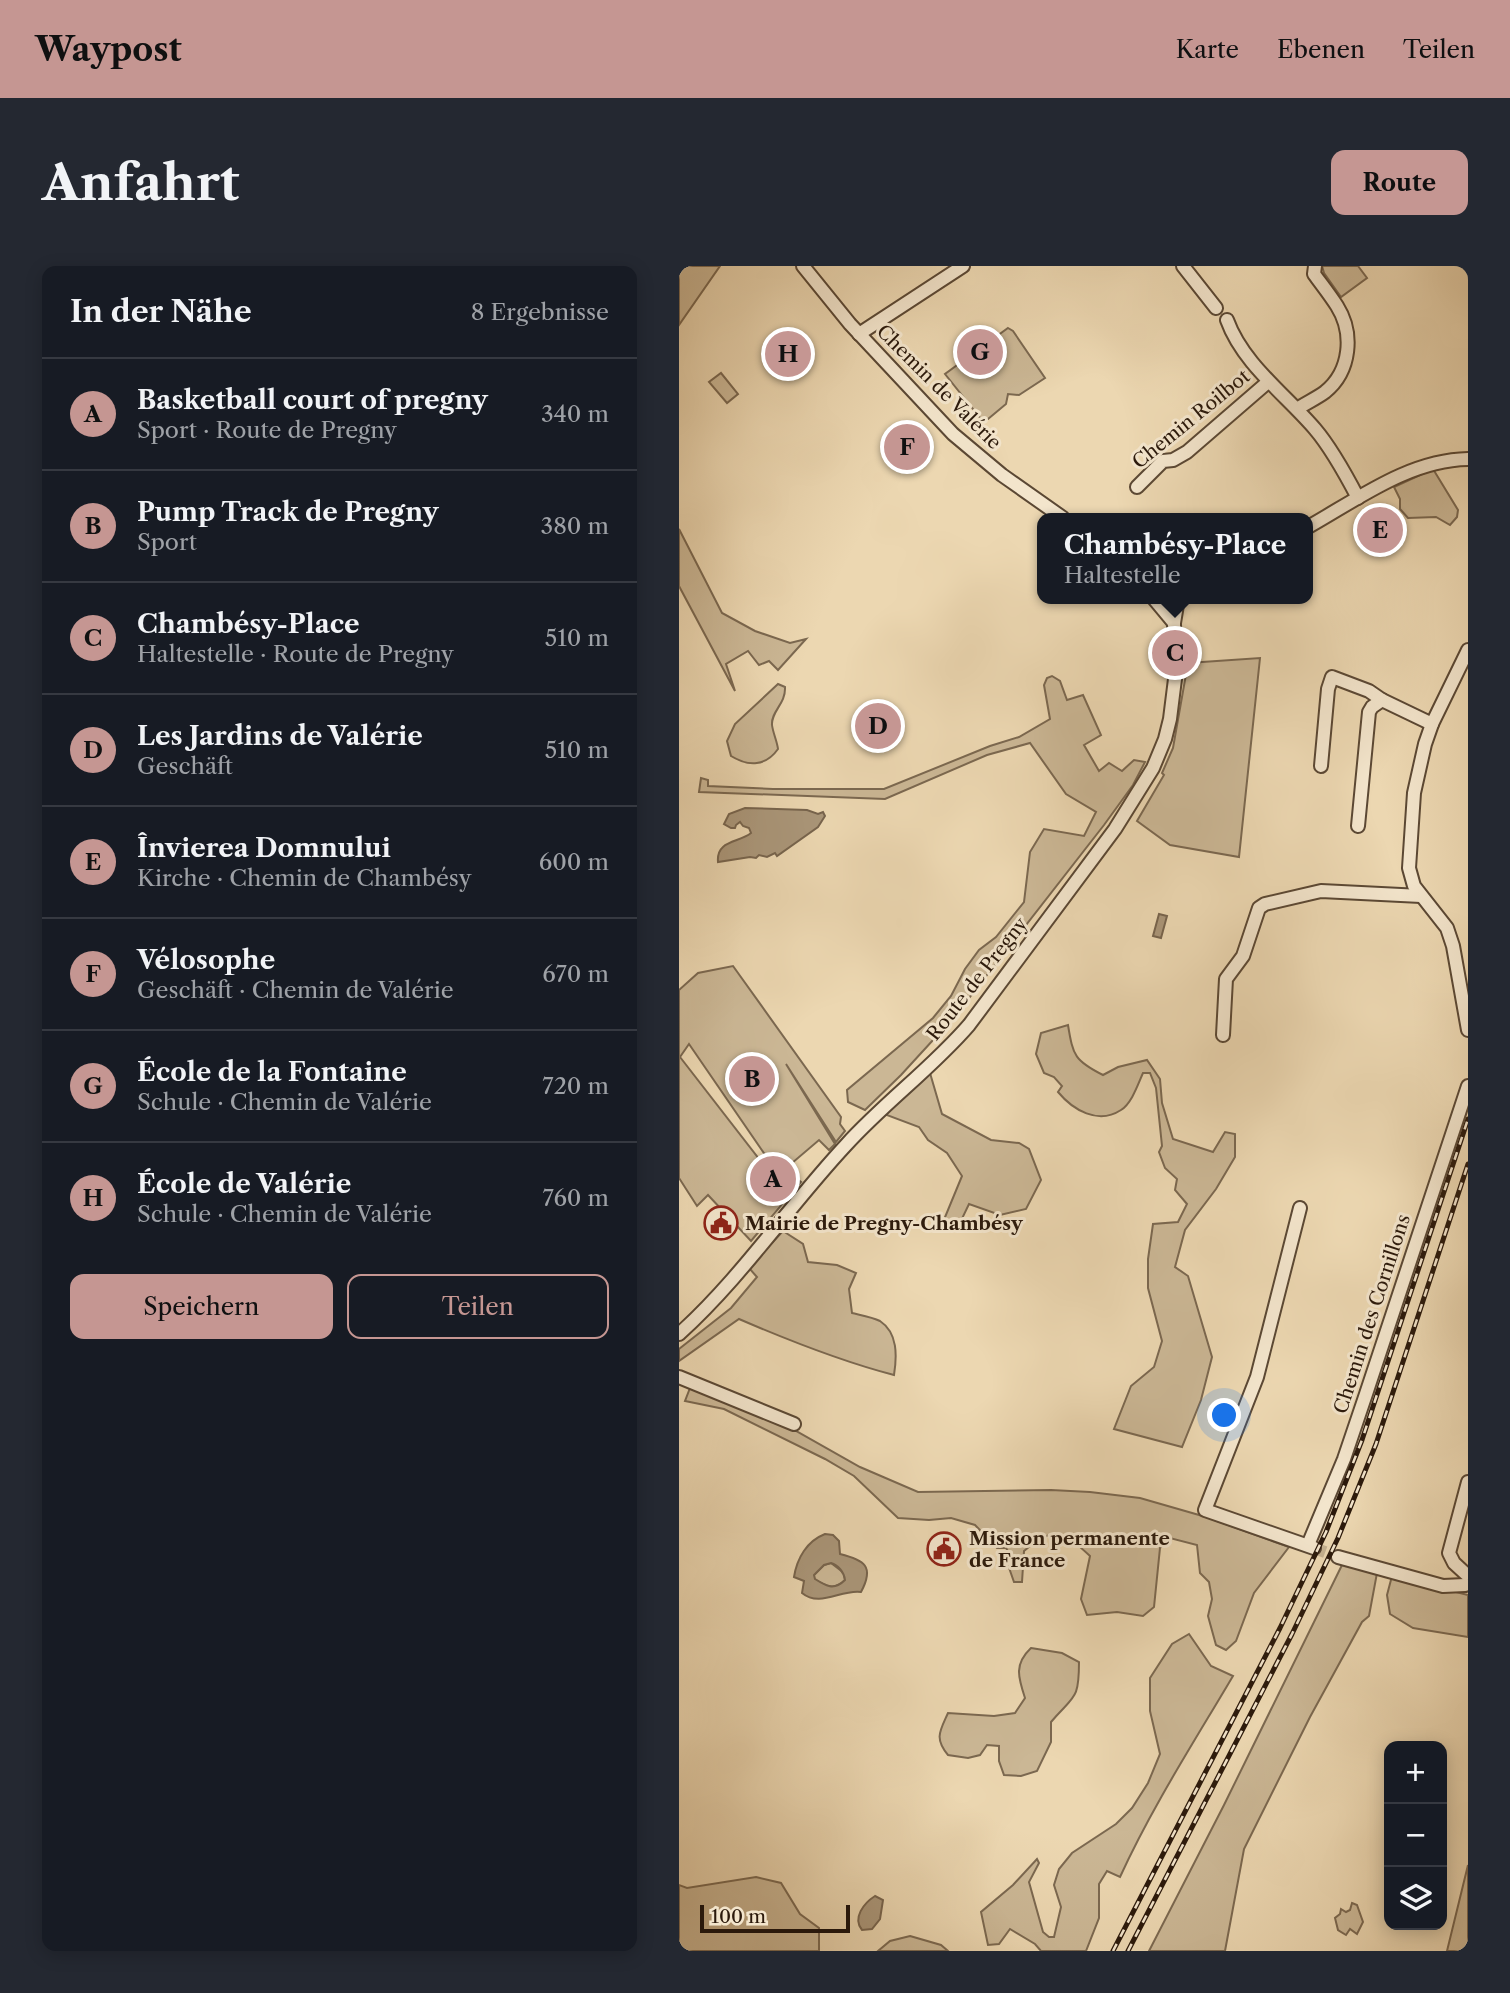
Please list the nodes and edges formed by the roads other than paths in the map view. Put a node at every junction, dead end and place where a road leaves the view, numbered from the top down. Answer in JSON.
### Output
{"nodes":[{"id":1,"x":803,"y":266,"type":"edge"},
{"id":2,"x":963,"y":266,"type":"edge"},
{"id":3,"x":1183,"y":266,"type":"edge"},
{"id":4,"x":1315,"y":266,"type":"edge"},
{"id":5,"x":1216,"y":307,"type":"dead end"},
{"id":6,"x":1227,"y":320,"type":"dead end"},
{"id":7,"x":859,"y":334,"type":"junction"},
{"id":8,"x":1268,"y":382,"type":"junction"},
{"id":9,"x":1297,"y":409,"type":"junction"},
{"id":10,"x":1468,"y":459,"type":"edge"},
{"id":11,"x":1137,"y":487,"type":"dead end"},
{"id":12,"x":1358,"y":498,"type":"junction"},
{"id":13,"x":1056,"y":513,"type":"edge"},
{"id":14,"x":1313,"y":524,"type":"edge"},
{"id":15,"x":1158,"y":604,"type":"edge"},
{"id":16,"x":1177,"y":604,"type":"edge"},
{"id":17,"x":1174,"y":623,"type":"junction"},
{"id":18,"x":1468,"y":650,"type":"edge"},
{"id":19,"x":1382,"y":700,"type":"junction"},
{"id":20,"x":1431,"y":724,"type":"junction"},
{"id":21,"x":1321,"y":766,"type":"dead end"},
{"id":22,"x":1358,"y":826,"type":"dead end"},
{"id":23,"x":1421,"y":896,"type":"junction"},
{"id":24,"x":1468,"y":1030,"type":"edge"},
{"id":25,"x":1223,"y":1035,"type":"dead end"},
{"id":26,"x":1468,"y":1086,"type":"edge"},
{"id":27,"x":1300,"y":1208,"type":"dead end"},
{"id":28,"x":679,"y":1334,"type":"edge"},
{"id":29,"x":679,"y":1377,"type":"edge"},
{"id":30,"x":794,"y":1424,"type":"dead end"},
{"id":31,"x":1468,"y":1482,"type":"edge"},
{"id":32,"x":1338,"y":1557,"type":"tunnel mouth"},
{"id":33,"x":1467,"y":1580,"type":"edge"}],
"edges":[{"from":1,"to":7,"type":"street","name":"Chemin de Valérie"},
{"from":2,"to":7,"type":"street"},
{"from":3,"to":5,"type":"street"},
{"from":4,"to":9,"type":"street"},
{"from":6,"to":8,"type":"street"},
{"from":7,"to":13,"type":"street","name":"Chemin de Valérie"},
{"from":8,"to":9,"type":"street"},
{"from":8,"to":11,"type":"street","name":"Chemin Roilbot"},
{"from":9,"to":12,"type":"street"},
{"from":10,"to":12,"type":"street"},
{"from":12,"to":14,"type":"street"},
{"from":15,"to":17,"type":"street"},
{"from":16,"to":17,"type":"street","name":"Route de Pregny"},
{"from":17,"to":28,"type":"street","name":"Route de Pregny"},
{"from":18,"to":20,"type":"street"},
{"from":19,"to":20,"type":"street"},
{"from":19,"to":21,"type":"street"},
{"from":19,"to":22,"type":"street"},
{"from":20,"to":23,"type":"street"},
{"from":23,"to":24,"type":"street"},
{"from":23,"to":25,"type":"street"},
{"from":26,"to":27,"type":"street","name":"Chemin des Cornillons"},
{"from":29,"to":30,"type":"street"},
{"from":31,"to":33,"type":"street"},
{"from":32,"to":33,"type":"street"}]}
